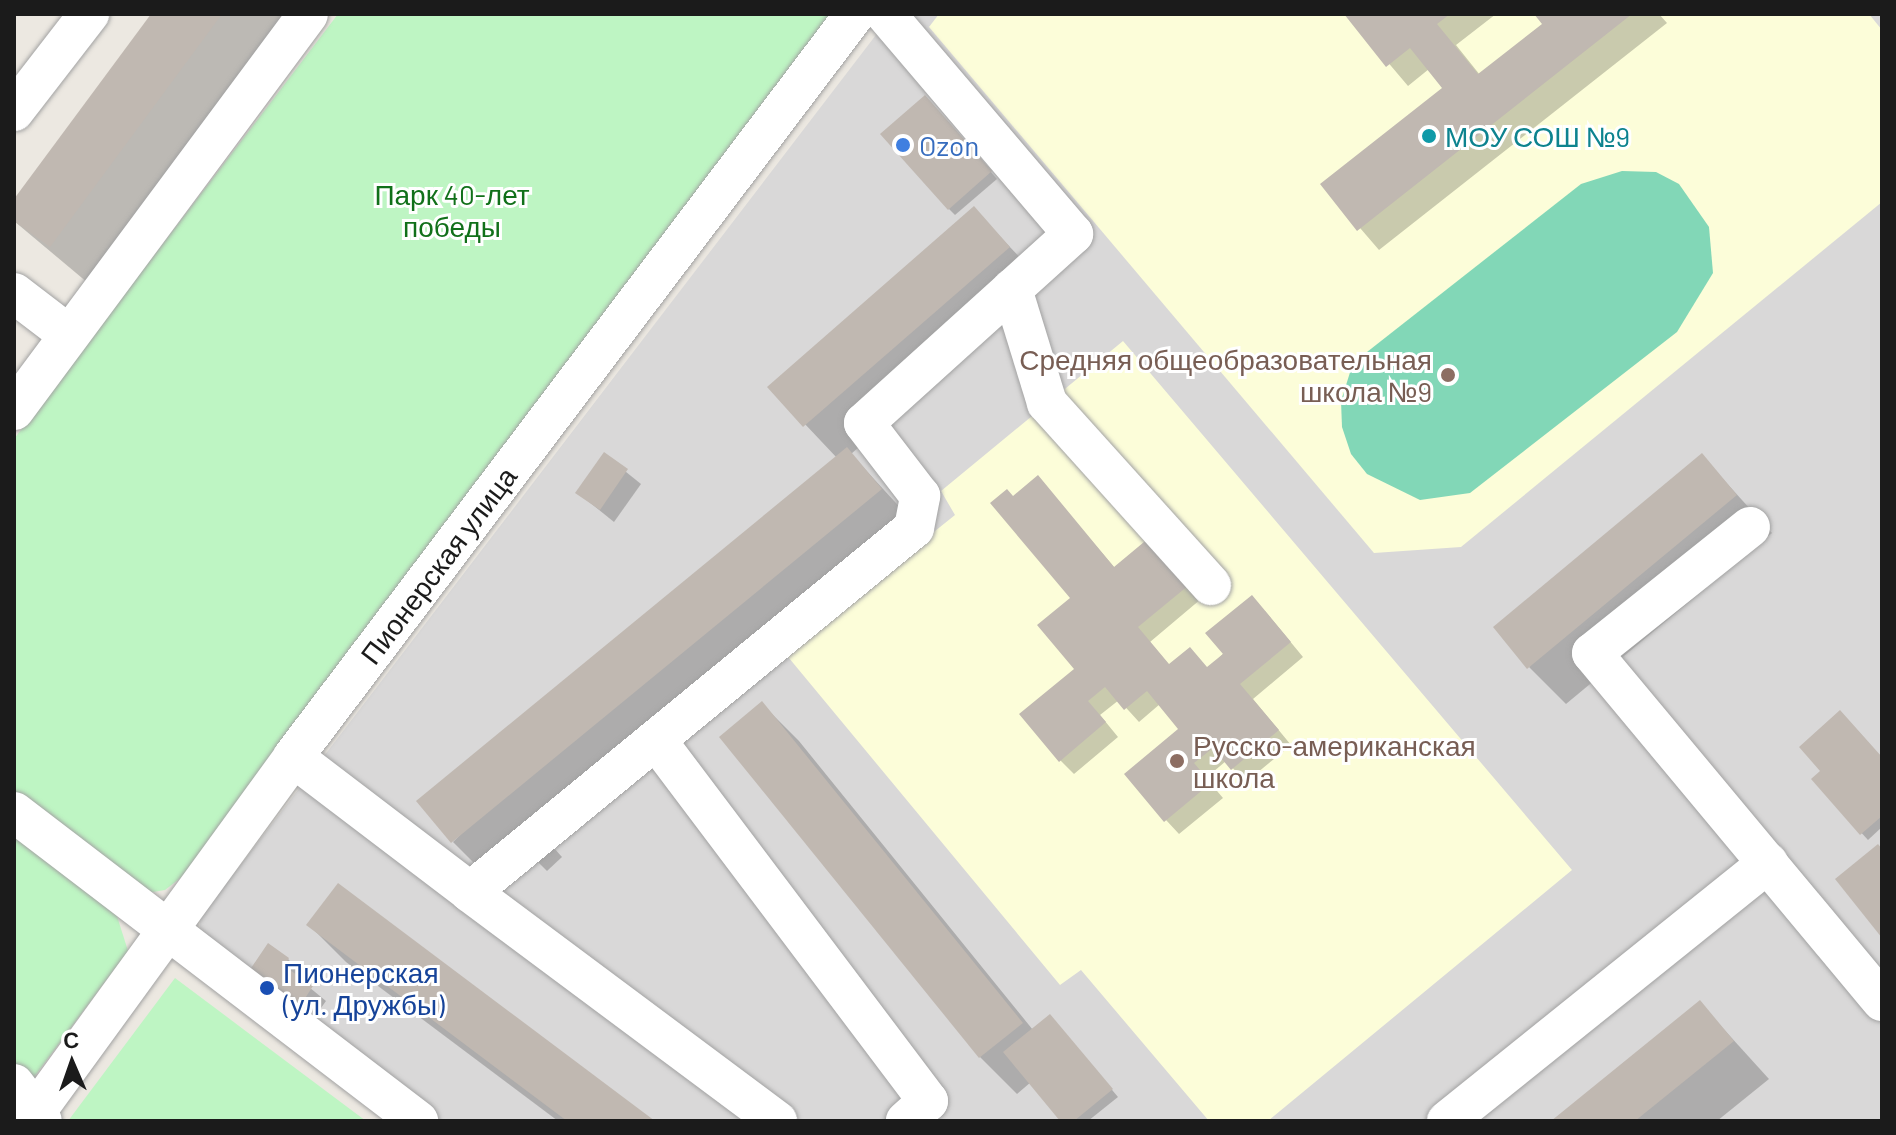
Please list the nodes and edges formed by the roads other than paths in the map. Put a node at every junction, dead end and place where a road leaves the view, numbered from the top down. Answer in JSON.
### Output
{"nodes":[{"id":1,"x":89,"y":14,"type":"edge"},
{"id":2,"x":308,"y":14,"type":"edge"},
{"id":3,"x":855,"y":14,"type":"edge"},
{"id":4,"x":886,"y":14,"type":"edge"},
{"id":5,"x":14,"y":111,"type":"edge"},
{"id":6,"x":1012,"y":289,"type":"junction"},
{"id":7,"x":14,"y":293,"type":"edge"},
{"id":8,"x":69,"y":335,"type":"junction"},
{"id":9,"x":14,"y":410,"type":"edge"},
{"id":10,"x":1750,"y":527,"type":"dead end"},
{"id":11,"x":1211,"y":585,"type":"dead end"},
{"id":12,"x":656,"y":740,"type":"junction"},
{"id":13,"x":293,"y":757,"type":"junction"},
{"id":14,"x":14,"y":812,"type":"edge"},
{"id":15,"x":1768,"y":863,"type":"junction"},
{"id":16,"x":470,"y":892,"type":"junction"},
{"id":17,"x":168,"y":930,"type":"junction"},
{"id":18,"x":1882,"y":1001,"type":"edge"},
{"id":19,"x":30,"y":1110,"type":"edge"},
{"id":20,"x":418,"y":1121,"type":"edge"},
{"id":21,"x":777,"y":1121,"type":"edge"},
{"id":22,"x":906,"y":1121,"type":"edge"},
{"id":23,"x":1447,"y":1121,"type":"edge"}],
"edges":[{"from":1,"to":5,"type":"street"},
{"from":2,"to":8,"type":"street"},
{"from":3,"to":13,"type":"street","name":"Пионерская улица"},
{"from":4,"to":6,"type":"street"},
{"from":6,"to":11,"type":"street"},
{"from":6,"to":12,"type":"street"},
{"from":7,"to":8,"type":"street"},
{"from":8,"to":9,"type":"street"},
{"from":10,"to":15,"type":"street"},
{"from":12,"to":16,"type":"street"},
{"from":12,"to":22,"type":"street"},
{"from":13,"to":16,"type":"street"},
{"from":13,"to":17,"type":"street","name":"Пионерская улица"},
{"from":14,"to":17,"type":"street"},
{"from":15,"to":18,"type":"street"},
{"from":15,"to":23,"type":"street"},
{"from":16,"to":21,"type":"street"},
{"from":17,"to":19,"type":"street","name":"Пионерская улица"},
{"from":17,"to":20,"type":"street"}]}
